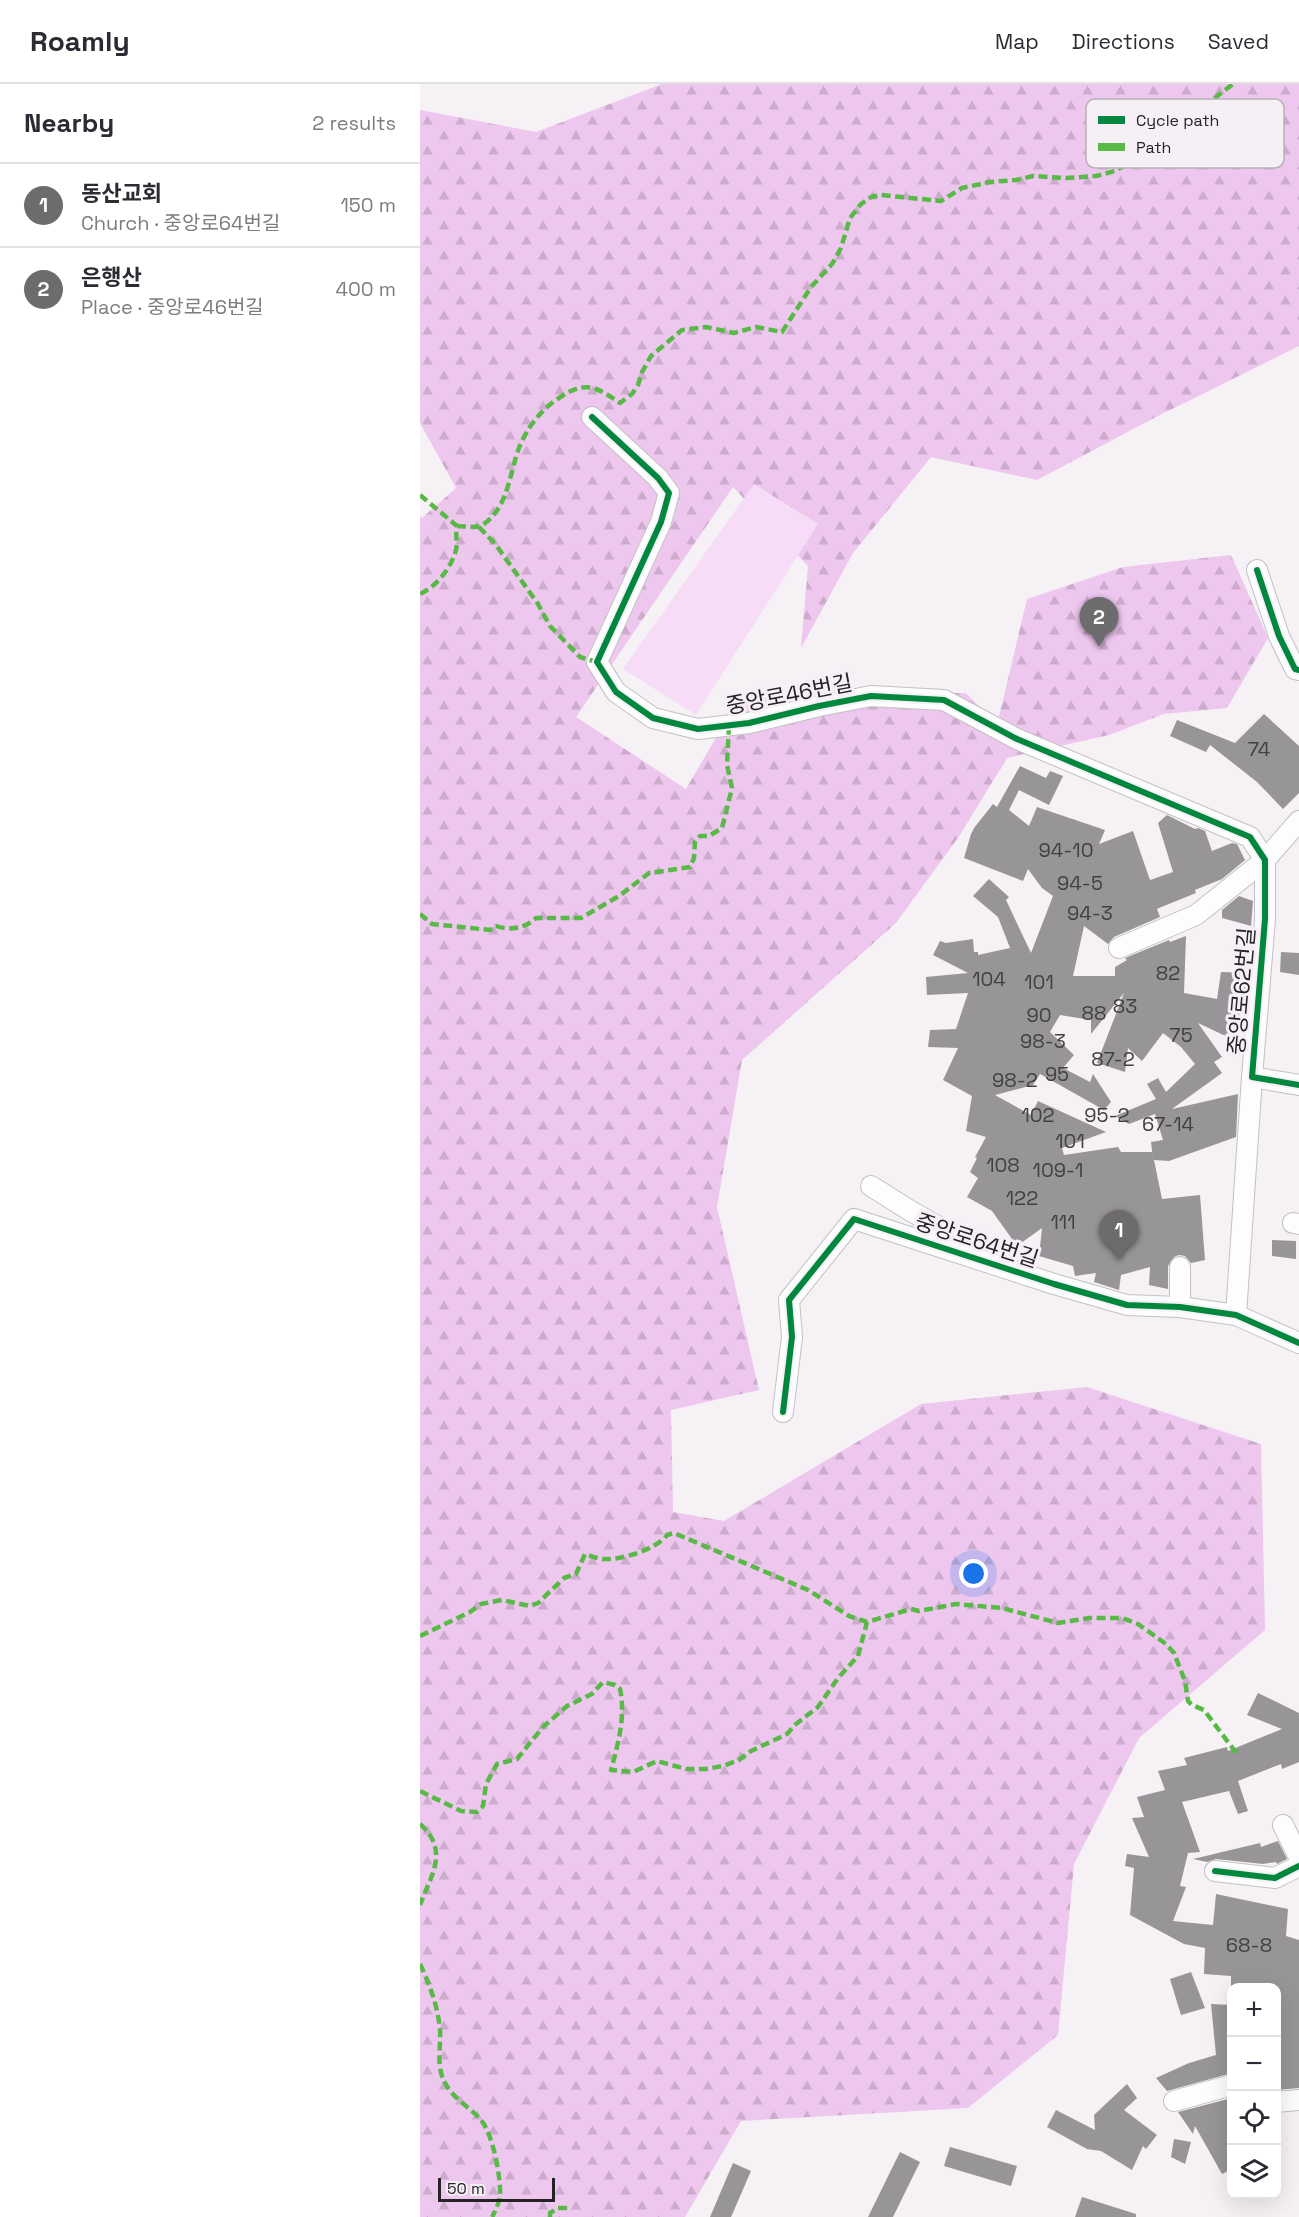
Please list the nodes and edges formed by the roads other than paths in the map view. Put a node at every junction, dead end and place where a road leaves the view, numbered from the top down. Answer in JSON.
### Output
{"nodes":[{"id":1,"x":592,"y":417,"type":"dead end"},
{"id":2,"x":1257,"y":570,"type":"dead end"},
{"id":3,"x":1299,"y":670,"type":"edge"},
{"id":4,"x":1299,"y":821,"type":"edge"},
{"id":5,"x":1265,"y":860,"type":"junction"},
{"id":6,"x":1119,"y":948,"type":"dead end"},
{"id":7,"x":1252,"y":1077,"type":"junction"},
{"id":8,"x":1299,"y":1085,"type":"edge"},
{"id":9,"x":871,"y":1186,"type":"dead end"},
{"id":10,"x":977,"y":1259,"type":"junction"},
{"id":11,"x":1180,"y":1267,"type":"dead end"},
{"id":12,"x":1180,"y":1307,"type":"junction"},
{"id":13,"x":1236,"y":1315,"type":"junction"},
{"id":14,"x":1299,"y":1343,"type":"edge"},
{"id":15,"x":783,"y":1412,"type":"dead end"},
{"id":16,"x":1283,"y":1826,"type":"dead end"},
{"id":17,"x":1299,"y":1857,"type":"edge"},
{"id":18,"x":1299,"y":1866,"type":"edge"},
{"id":19,"x":1215,"y":1871,"type":"dead end"},
{"id":20,"x":1227,"y":2086,"type":"edge"},
{"id":21,"x":1299,"y":2100,"type":"edge"},
{"id":22,"x":1174,"y":2101,"type":"dead end"},
{"id":23,"x":1281,"y":2102,"type":"edge"}],
"edges":[{"from":1,"to":5,"type":"street","name":"중앙로46번길"},
{"from":2,"to":3,"type":"street"},
{"from":4,"to":5,"type":"street"},
{"from":5,"to":6,"type":"street"},
{"from":5,"to":7,"type":"street","name":"중앙로62번길"},
{"from":7,"to":8,"type":"street","name":"중앙로62번길"},
{"from":7,"to":13,"type":"street"},
{"from":9,"to":10,"type":"street","name":"중앙로64번길"},
{"from":10,"to":12,"type":"street","name":"중앙로64번길"},
{"from":10,"to":15,"type":"street","name":"중앙로64번길"},
{"from":11,"to":12,"type":"street"},
{"from":12,"to":13,"type":"street","name":"중앙로64번길"},
{"from":13,"to":14,"type":"street","name":"중앙로64번길"},
{"from":16,"to":17,"type":"street"},
{"from":18,"to":19,"type":"street"},
{"from":20,"to":22,"type":"street"},
{"from":21,"to":23,"type":"street"}]}
